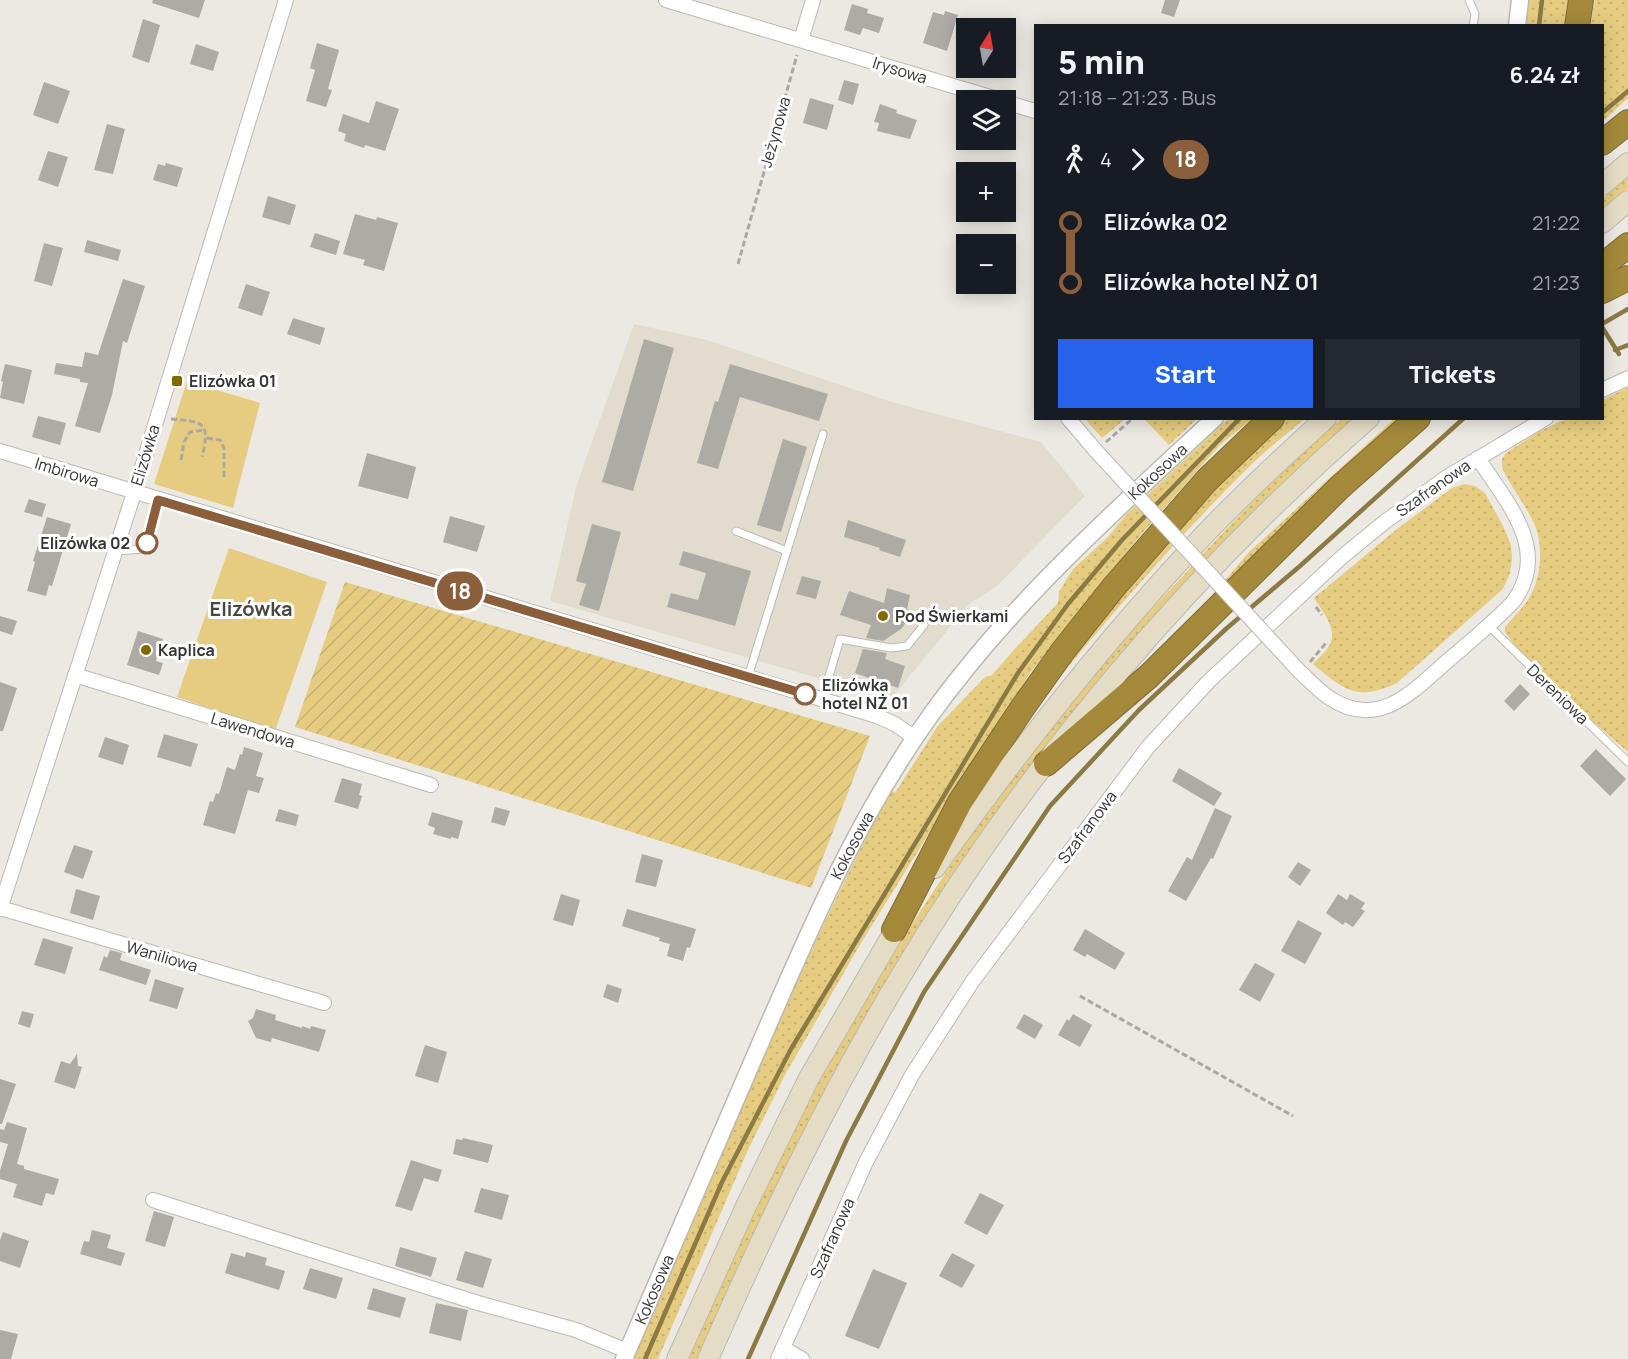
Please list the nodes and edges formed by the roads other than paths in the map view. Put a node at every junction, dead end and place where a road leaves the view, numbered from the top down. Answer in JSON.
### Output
{"nodes":[{"id":1,"x":286,"y":0,"type":"edge"},
{"id":2,"x":666,"y":0,"type":"edge"},
{"id":3,"x":813,"y":0,"type":"edge"},
{"id":4,"x":1469,"y":0,"type":"edge"},
{"id":5,"x":1521,"y":0,"type":"edge"},
{"id":6,"x":1581,"y":0,"type":"edge"},
{"id":7,"x":1473,"y":24,"type":"edge"},
{"id":8,"x":1517,"y":24,"type":"edge"},
{"id":9,"x":1577,"y":24,"type":"edge"},
{"id":10,"x":801,"y":40,"type":"junction"},
{"id":11,"x":967,"y":90,"type":"edge"},
{"id":12,"x":1016,"y":105,"type":"edge"},
{"id":13,"x":1034,"y":111,"type":"edge"},
{"id":14,"x":1628,"y":122,"type":"edge"},
{"id":15,"x":1604,"y":141,"type":"edge"},
{"id":16,"x":1628,"y":163,"type":"edge"},
{"id":17,"x":1604,"y":183,"type":"edge"},
{"id":18,"x":1628,"y":201,"type":"edge"},
{"id":19,"x":1604,"y":221,"type":"edge"},
{"id":20,"x":1628,"y":245,"type":"edge"},
{"id":21,"x":1604,"y":264,"type":"edge"},
{"id":22,"x":1628,"y":278,"type":"edge"},
{"id":23,"x":1604,"y":290,"type":"edge"},
{"id":24,"x":1628,"y":378,"type":"edge"},
{"id":25,"x":1604,"y":389,"type":"edge"},
{"id":26,"x":1070,"y":420,"type":"edge"},
{"id":27,"x":1213,"y":420,"type":"edge"},
{"id":28,"x":1270,"y":420,"type":"edge"},
{"id":29,"x":1324,"y":420,"type":"edge"},
{"id":30,"x":1367,"y":420,"type":"edge"},
{"id":31,"x":1416,"y":420,"type":"edge"},
{"id":32,"x":1543,"y":420,"type":"edge"},
{"id":33,"x":823,"y":434,"type":"dead end"},
{"id":34,"x":0,"y":451,"type":"edge"},
{"id":35,"x":1478,"y":458,"type":"junction"},
{"id":36,"x":134,"y":493,"type":"junction"},
{"id":37,"x":158,"y":500,"type":"junction"},
{"id":38,"x":736,"y":531,"type":"dead end"},
{"id":39,"x":115,"y":551,"type":"junction"},
{"id":40,"x":787,"y":551,"type":"junction"},
{"id":41,"x":924,"y":625,"type":"dead end"},
{"id":42,"x":1488,"y":625,"type":"junction"},
{"id":43,"x":75,"y":675,"type":"junction"},
{"id":44,"x":748,"y":677,"type":"junction"},
{"id":45,"x":822,"y":700,"type":"junction"},
{"id":46,"x":915,"y":738,"type":"junction"},
{"id":47,"x":1628,"y":762,"type":"edge"},
{"id":48,"x":1046,"y":764,"type":"junction"},
{"id":49,"x":431,"y":785,"type":"dead end"},
{"id":50,"x":0,"y":909,"type":"edge"},
{"id":51,"x":894,"y":930,"type":"junction"},
{"id":52,"x":324,"y":1003,"type":"dead end"},
{"id":53,"x":153,"y":1200,"type":"dead end"},
{"id":54,"x":780,"y":1354,"type":"edge"},
{"id":55,"x":626,"y":1355,"type":"edge"},
{"id":56,"x":677,"y":1359,"type":"edge"},
{"id":57,"x":708,"y":1359,"type":"edge"},
{"id":58,"x":802,"y":1359,"type":"edge"}],
"edges":[{"from":1,"to":36,"type":"street","name":"Elizówka"},
{"from":2,"to":10,"type":"street","name":"Irysowa"},
{"from":3,"to":10,"type":"street"},
{"from":4,"to":7,"type":"lane"},
{"from":5,"to":8,"type":"street"},
{"from":6,"to":9,"type":"highway"},
{"from":10,"to":11,"type":"street","name":"Irysowa"},
{"from":12,"to":13,"type":"street"},
{"from":14,"to":15,"type":"highway"},
{"from":16,"to":17,"type":"main road"},
{"from":18,"to":19,"type":"main road"},
{"from":20,"to":21,"type":"highway"},
{"from":22,"to":23,"type":"highway"},
{"from":24,"to":25,"type":"street"},
{"from":26,"to":42,"type":"street","bridge":true},
{"from":27,"to":46,"type":"street","name":"Kokosowa"},
{"from":28,"to":51,"type":"highway"},
{"from":29,"to":51,"type":"main road"},
{"from":30,"to":48,"type":"main road"},
{"from":31,"to":48,"type":"highway"},
{"from":32,"to":35,"type":"street","name":"Szafranowa"},
{"from":33,"to":40,"type":"lane"},
{"from":34,"to":36,"type":"street","name":"Imbirowa"},
{"from":35,"to":42,"type":"street"},
{"from":35,"to":54,"type":"street","name":"Szafranowa"},
{"from":36,"to":37,"type":"street","name":"Imbirowa"},
{"from":36,"to":39,"type":"street","name":"Elizówka"},
{"from":37,"to":39,"type":"lane"},
{"from":37,"to":44,"type":"street","name":"Imbirowa"},
{"from":38,"to":40,"type":"lane"},
{"from":39,"to":43,"type":"street","name":"Elizówka"},
{"from":40,"to":44,"type":"lane"},
{"from":41,"to":45,"type":"lane"},
{"from":42,"to":47,"type":"lane","name":"Dereniowa"},
{"from":43,"to":49,"type":"street","name":"Lawendowa"},
{"from":43,"to":50,"type":"street","name":"Elizówka"},
{"from":44,"to":45,"type":"street","name":"Imbirowa"},
{"from":45,"to":46,"type":"street","name":"Imbirowa"},
{"from":46,"to":55,"type":"street","name":"Kokosowa"},
{"from":48,"to":57,"type":"main road"},
{"from":50,"to":52,"type":"street","name":"Waniliowa"},
{"from":51,"to":56,"type":"main road"},
{"from":53,"to":55,"type":"street"},
{"from":54,"to":58,"type":"street"}]}
